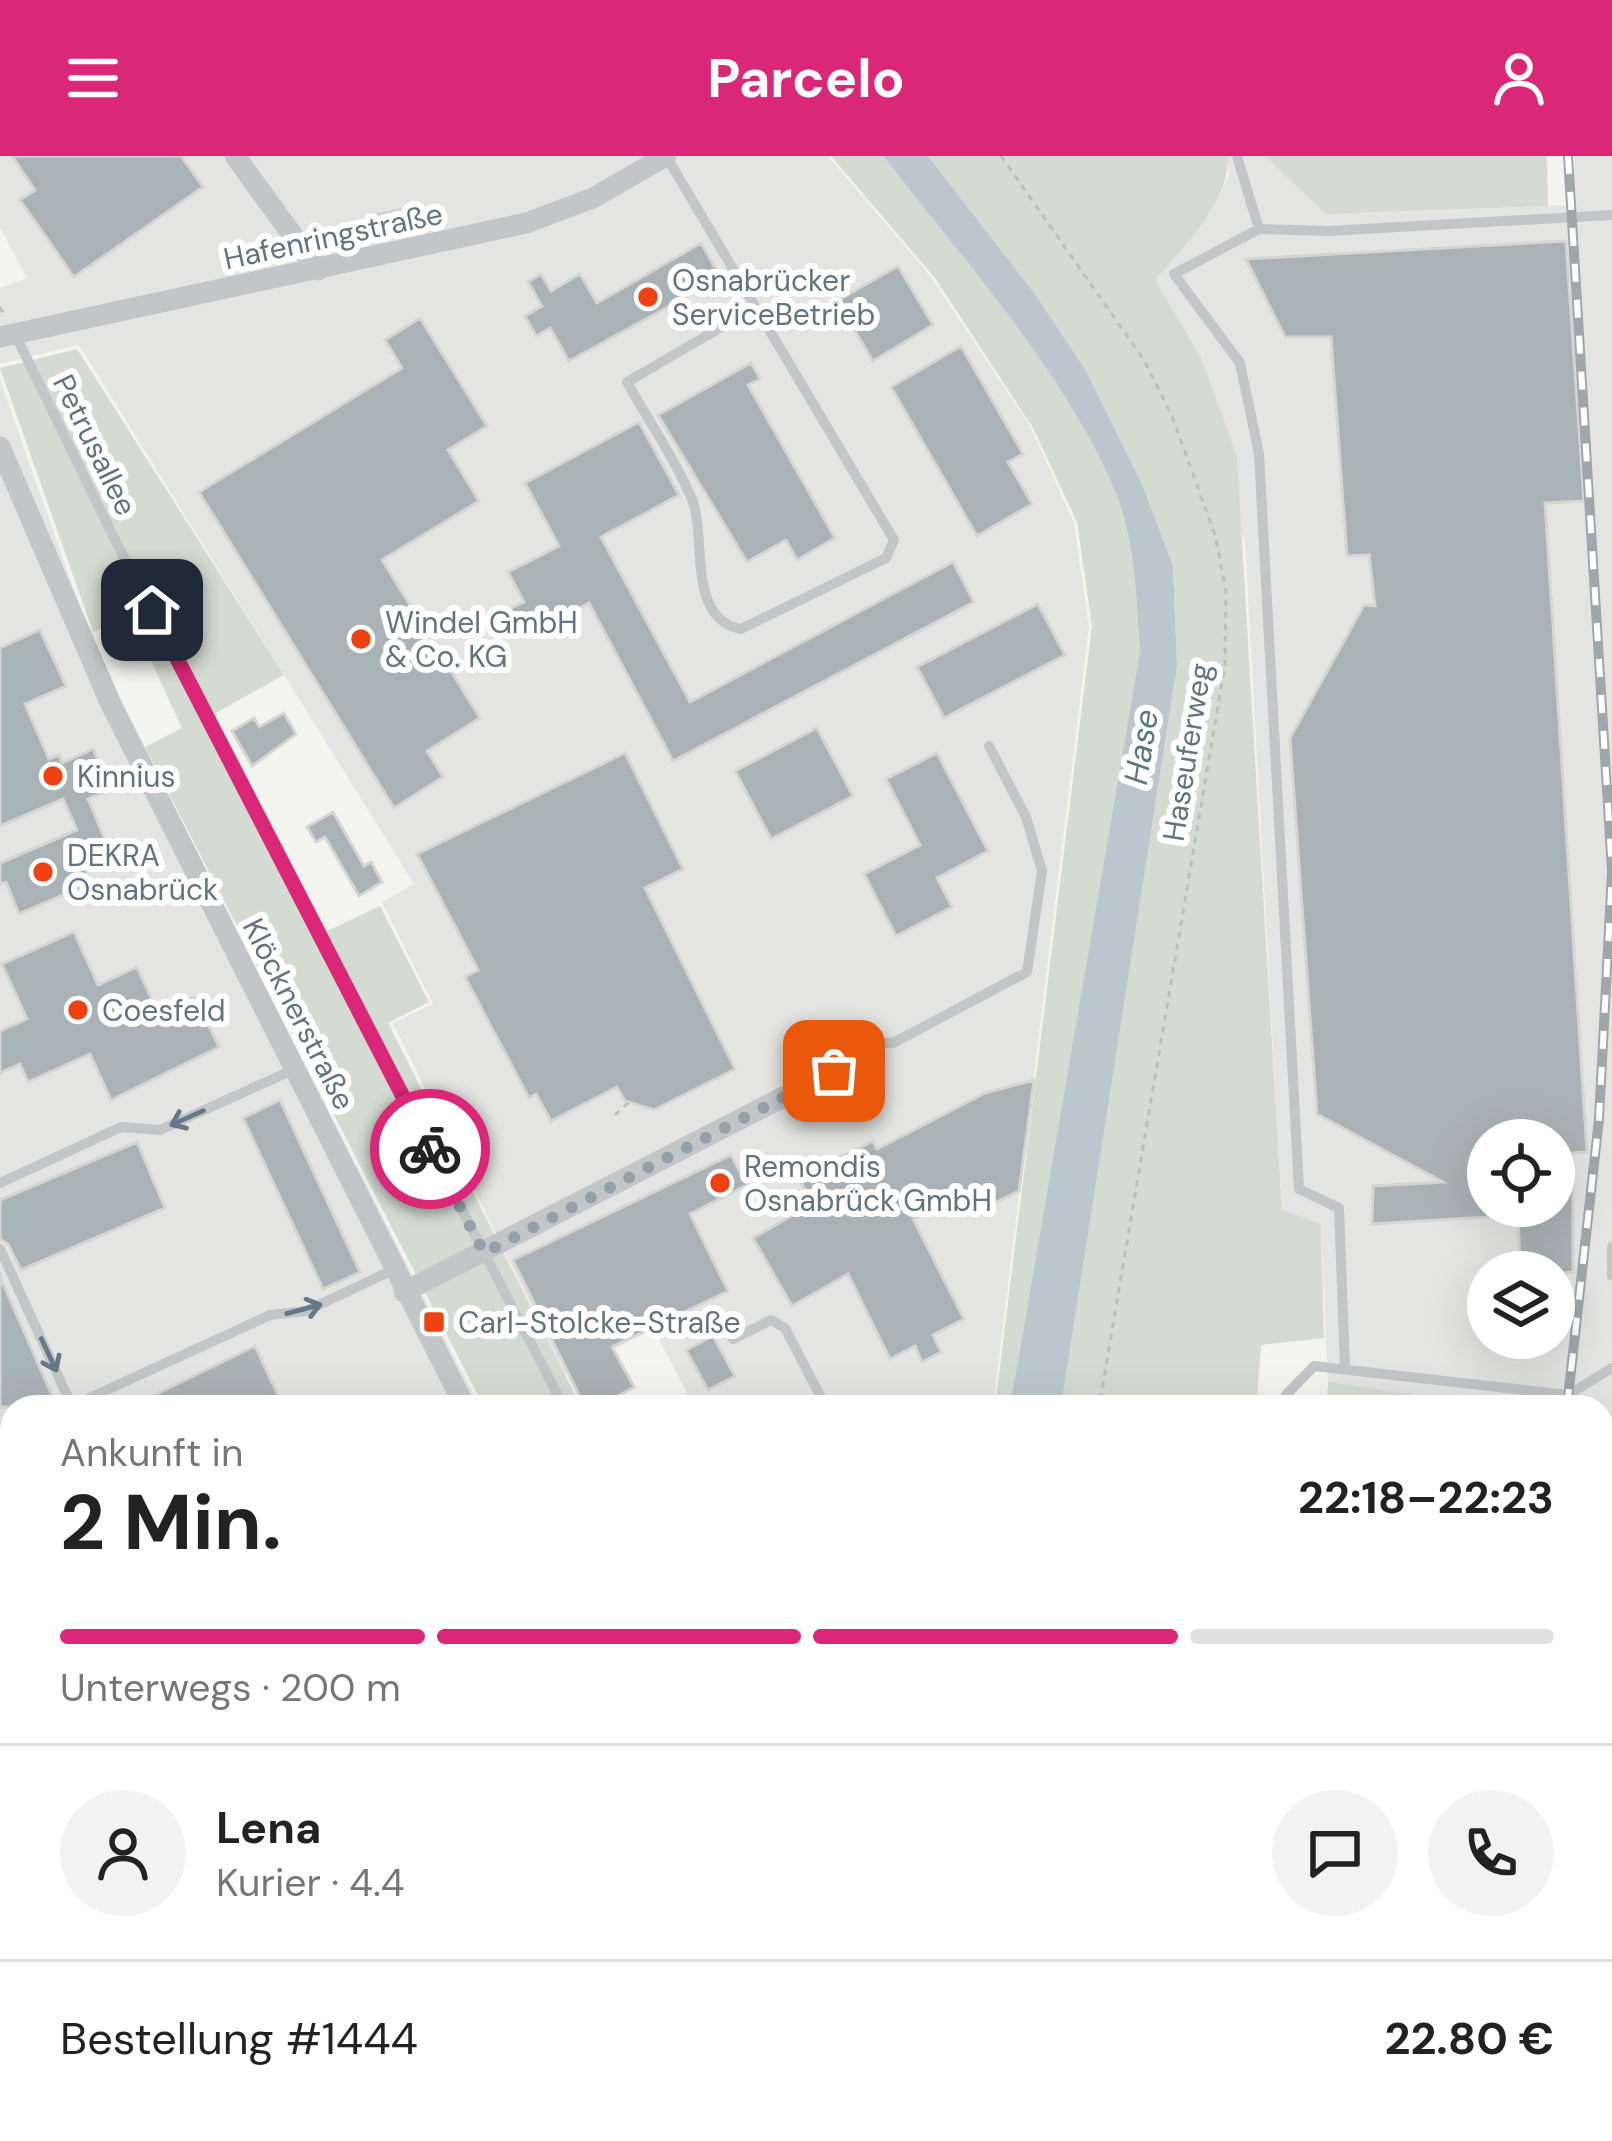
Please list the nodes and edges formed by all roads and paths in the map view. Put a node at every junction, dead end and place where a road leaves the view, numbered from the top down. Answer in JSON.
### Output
{"nodes":[{"id":1,"x":235,"y":156,"type":"edge"},
{"id":2,"x":666,"y":156,"type":"edge"},
{"id":3,"x":1001,"y":156,"type":"edge"},
{"id":4,"x":1237,"y":156,"type":"edge"},
{"id":5,"x":1612,"y":215,"type":"edge"},
{"id":6,"x":1259,"y":229,"type":"junction"},
{"id":7,"x":318,"y":270,"type":"junction"},
{"id":8,"x":756,"y":307,"type":"junction"},
{"id":9,"x":7,"y":336,"type":"edge"},
{"id":10,"x":0,"y":447,"type":"edge"},
{"id":11,"x":989,"y":746,"type":"dead end"},
{"id":12,"x":864,"y":1041,"type":"joint"},
{"id":13,"x":293,"y":1070,"type":"junction"},
{"id":14,"x":629,"y":1102,"type":"dead end"},
{"id":15,"x":615,"y":1114,"type":"dead end"},
{"id":16,"x":0,"y":1184,"type":"edge"},
{"id":17,"x":1612,"y":1247,"type":"edge"},
{"id":18,"x":0,"y":1249,"type":"edge"},
{"id":19,"x":484,"y":1253,"type":"junction"},
{"id":20,"x":393,"y":1270,"type":"junction"},
{"id":21,"x":1612,"y":1276,"type":"edge"},
{"id":22,"x":404,"y":1292,"type":"junction"},
{"id":23,"x":733,"y":1339,"type":"dead end"},
{"id":24,"x":1345,"y":1368,"type":"junction"},
{"id":25,"x":1612,"y":1368,"type":"edge"},
{"id":26,"x":67,"y":1395,"type":"edge"},
{"id":27,"x":96,"y":1395,"type":"edge"},
{"id":28,"x":459,"y":1395,"type":"edge"},
{"id":29,"x":559,"y":1395,"type":"edge"},
{"id":30,"x":820,"y":1395,"type":"edge"},
{"id":31,"x":1101,"y":1395,"type":"edge"},
{"id":32,"x":1294,"y":1395,"type":"edge"},
{"id":33,"x":1534,"y":1395,"type":"edge"},
{"id":34,"x":1583,"y":1395,"type":"edge"}],
"edges":[{"from":1,"to":7,"type":"street"},
{"from":2,"to":7,"type":"street","name":"Hafenringstraße"},
{"from":2,"to":8,"type":"lane"},
{"from":3,"to":31,"type":"path","name":"Haseuferweg"},
{"from":4,"to":6,"type":"lane"},
{"from":5,"to":6,"type":"lane"},
{"from":6,"to":24,"type":"lane"},
{"from":7,"to":9,"type":"street","name":"Hafenringstraße"},
{"from":8,"to":8,"type":"lane"},
{"from":9,"to":19,"type":"lane","name":"Petrusallee"},
{"from":10,"to":13,"type":"street","name":"Klöcknerstraße"},
{"from":11,"to":12,"type":"lane"},
{"from":12,"to":19,"type":"street"},
{"from":13,"to":16,"type":"lane","one_way":true},
{"from":13,"to":20,"type":"street","name":"Klöcknerstraße"},
{"from":14,"to":15,"type":"path"},
{"from":17,"to":21,"type":"lane"},
{"from":18,"to":26,"type":"lane","one_way":true},
{"from":19,"to":22,"type":"street"},
{"from":19,"to":29,"type":"lane","name":"Petrusallee"},
{"from":20,"to":22,"type":"street","name":"Klöcknerstraße"},
{"from":27,"to":20,"type":"lane","one_way":true},
{"from":22,"to":28,"type":"street","name":"Klöcknerstraße"},
{"from":23,"to":30,"type":"lane"},
{"from":24,"to":32,"type":"lane"},
{"from":24,"to":33,"type":"lane"},
{"from":25,"to":34,"type":"lane"}]}
